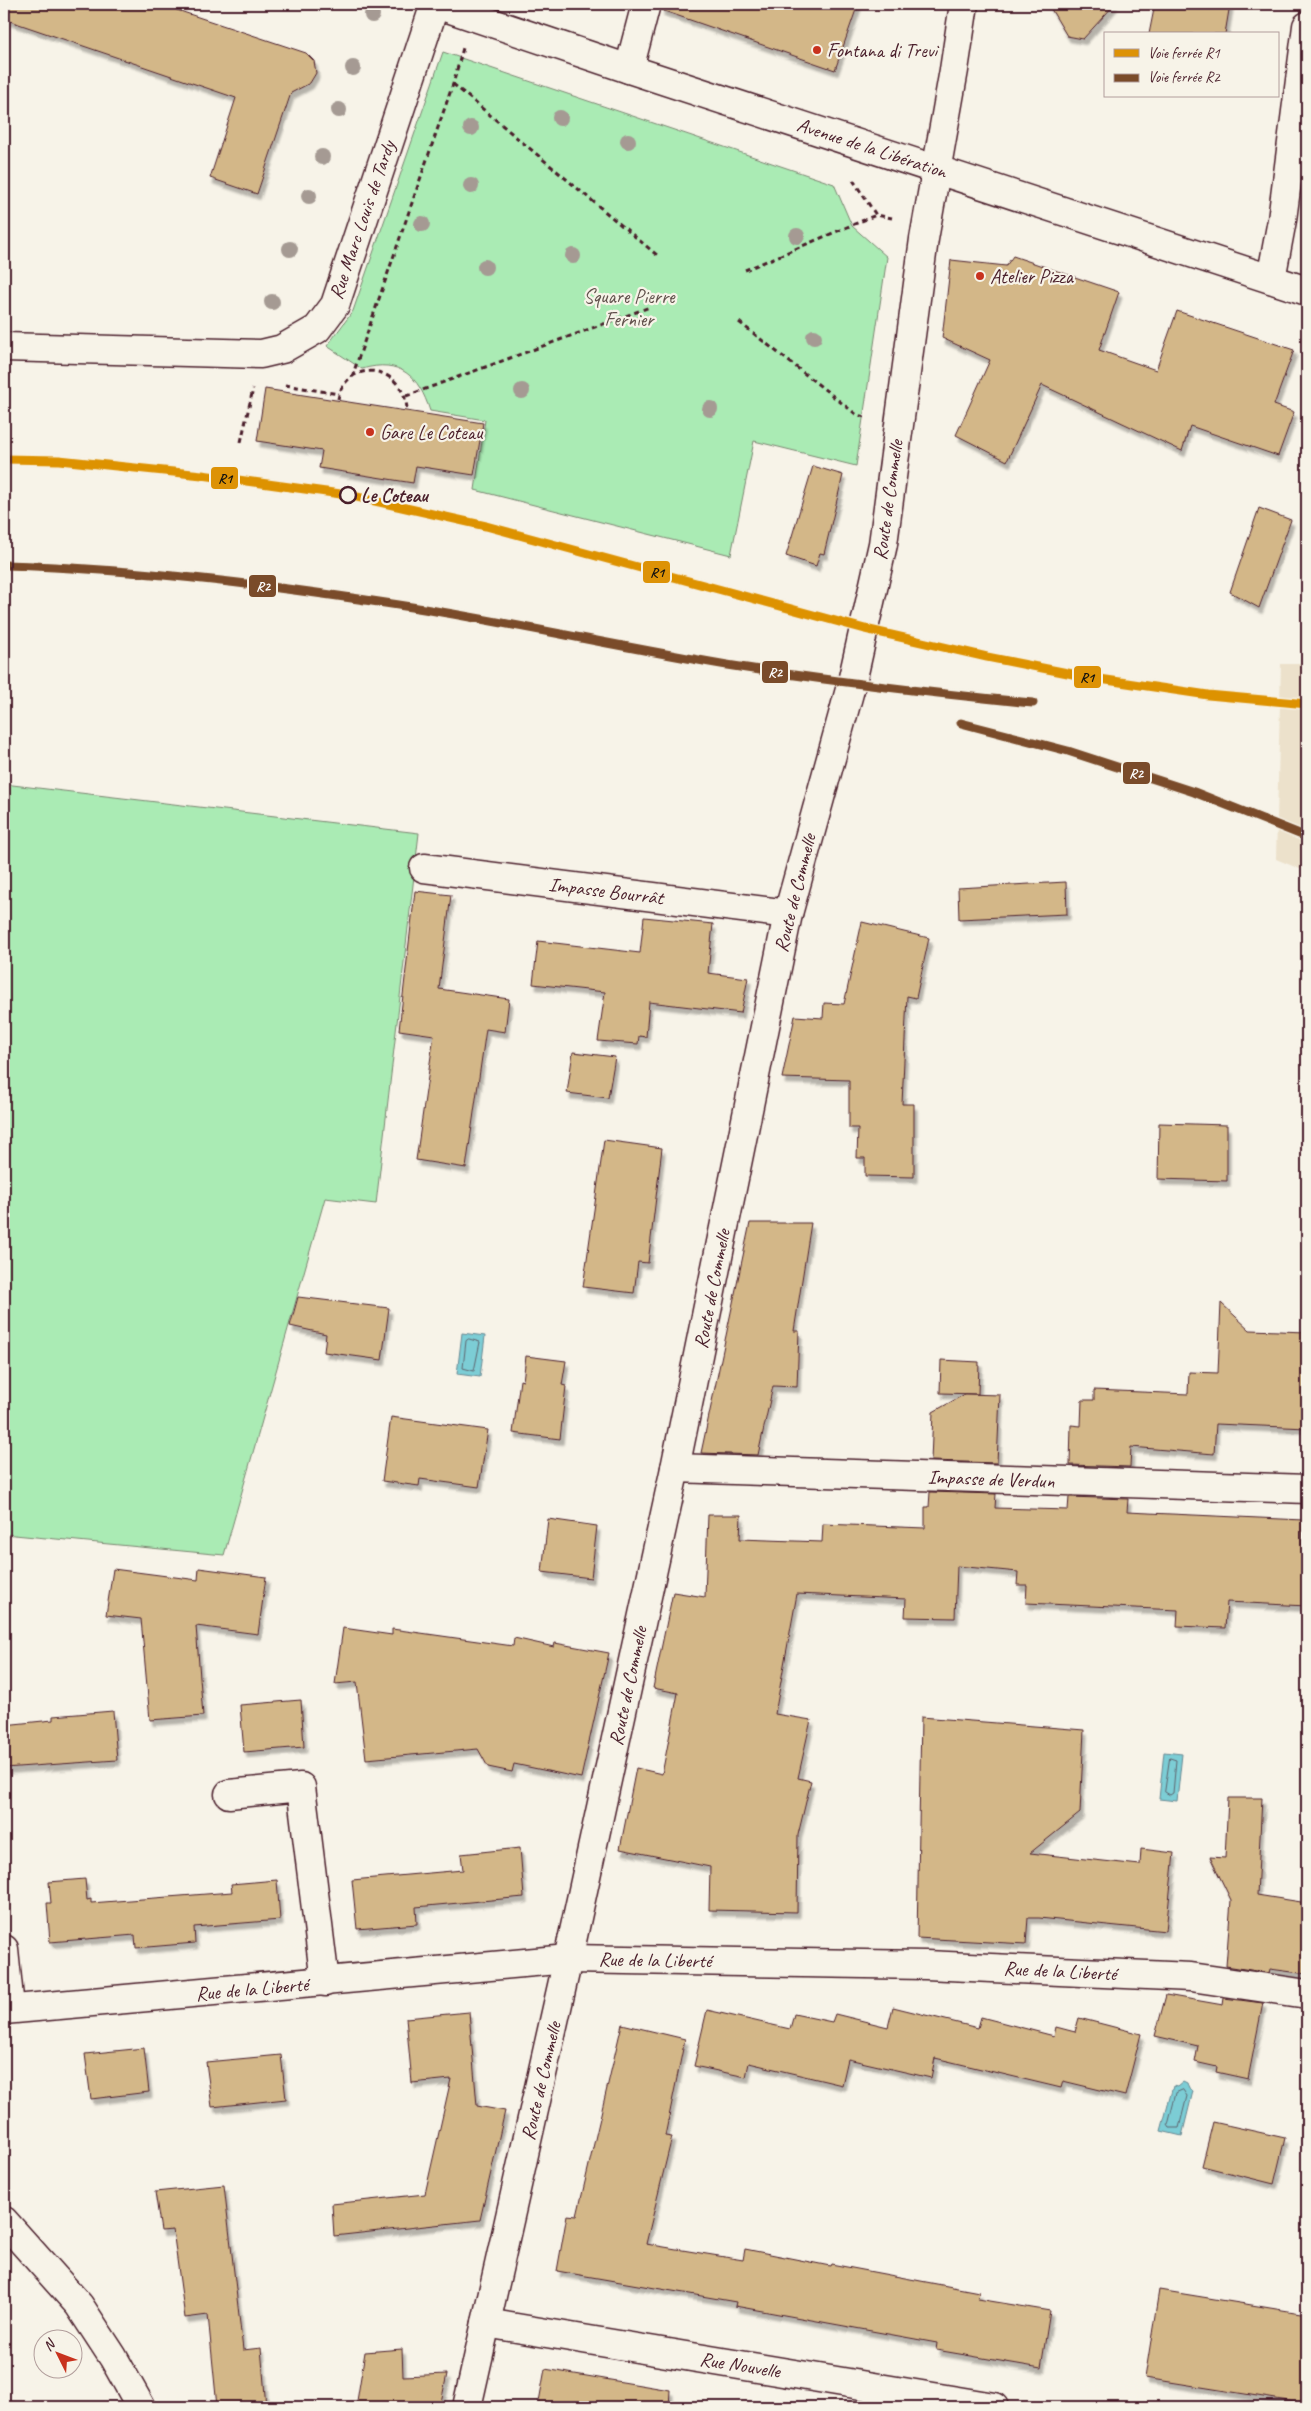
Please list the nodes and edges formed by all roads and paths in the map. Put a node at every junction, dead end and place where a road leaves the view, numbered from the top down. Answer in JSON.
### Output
{"nodes":[{"id":1,"x":436,"y":4,"type":"edge"},
{"id":2,"x":646,"y":4,"type":"edge"},
{"id":3,"x":964,"y":4,"type":"edge"},
{"id":4,"x":472,"y":16,"type":"junction"},
{"id":5,"x":1307,"y":26,"type":"edge"},
{"id":6,"x":629,"y":69,"type":"junction"},
{"id":7,"x":453,"y":84,"type":"junction"},
{"id":8,"x":848,"y":141,"type":"junction"},
{"id":9,"x":936,"y":169,"type":"junction"},
{"id":10,"x":876,"y":215,"type":"junction"},
{"id":11,"x":928,"y":224,"type":"junction"},
{"id":12,"x":658,"y":256,"type":"dead end"},
{"id":13,"x":745,"y":270,"type":"dead end"},
{"id":14,"x":1271,"y":279,"type":"junction"},
{"id":15,"x":1307,"y":291,"type":"edge"},
{"id":16,"x":650,"y":306,"type":"dead end"},
{"id":17,"x":738,"y":322,"type":"dead end"},
{"id":18,"x":4,"y":347,"type":"edge"},
{"id":19,"x":261,"y":354,"type":"junction"},
{"id":20,"x":352,"y":377,"type":"junction"},
{"id":21,"x":283,"y":385,"type":"dead end"},
{"id":22,"x":339,"y":394,"type":"junction"},
{"id":23,"x":406,"y":396,"type":"junction"},
{"id":24,"x":338,"y":399,"type":"dead end"},
{"id":25,"x":407,"y":408,"type":"dead end"},
{"id":26,"x":900,"y":422,"type":"junction"},
{"id":27,"x":241,"y":442,"type":"dead end"},
{"id":28,"x":424,"y":868,"type":"dead end"},
{"id":29,"x":788,"y":914,"type":"junction"},
{"id":30,"x":675,"y":1468,"type":"junction"},
{"id":31,"x":1307,"y":1490,"type":"edge"},
{"id":32,"x":229,"y":1794,"type":"dead end"},
{"id":33,"x":4,"y":1949,"type":"edge"},
{"id":34,"x":568,"y":1959,"type":"junction"},
{"id":35,"x":325,"y":1982,"type":"junction"},
{"id":36,"x":1307,"y":1994,"type":"edge"},
{"id":37,"x":7,"y":2009,"type":"edge"},
{"id":38,"x":4,"y":2221,"type":"edge"},
{"id":39,"x":486,"y":2323,"type":"junction"},
{"id":40,"x":141,"y":2407,"type":"edge"},
{"id":41,"x":467,"y":2407,"type":"edge"},
{"id":42,"x":994,"y":2407,"type":"edge"}],
"edges":[{"from":1,"to":4,"type":"street","name":"Avenue de la Libération"},
{"from":1,"to":19,"type":"street","name":"Rue Marc Louis de Tardy"},
{"from":2,"to":6,"type":"street"},
{"from":3,"to":9,"type":"street","name":"Route de Commelle"},
{"from":4,"to":6,"type":"street","name":"Avenue de la Libération"},
{"from":4,"to":7,"type":"path"},
{"from":5,"to":14,"type":"street"},
{"from":6,"to":8,"type":"street","name":"Avenue de la Libération"},
{"from":7,"to":12,"type":"path"},
{"from":7,"to":20,"type":"path"},
{"from":8,"to":9,"type":"street","name":"Avenue de la Libération"},
{"from":8,"to":10,"type":"path"},
{"from":9,"to":11,"type":"street","name":"Route de Commelle"},
{"from":9,"to":14,"type":"street","name":"Avenue de la Libération"},
{"from":10,"to":11,"type":"path"},
{"from":10,"to":13,"type":"path"},
{"from":11,"to":26,"type":"street","name":"Route de Commelle"},
{"from":14,"to":15,"type":"street","name":"Avenue de la Libération"},
{"from":16,"to":23,"type":"path"},
{"from":17,"to":26,"type":"path"},
{"from":18,"to":19,"type":"street","name":"Rue Marc Louis de Tardy"},
{"from":19,"to":27,"type":"path"},
{"from":20,"to":22,"type":"path"},
{"from":20,"to":23,"type":"path"},
{"from":21,"to":22,"type":"path"},
{"from":22,"to":24,"type":"path"},
{"from":23,"to":25,"type":"path"},
{"from":26,"to":29,"type":"street","name":"Route de Commelle"},
{"from":28,"to":29,"type":"street","name":"Impasse Bourrât"},
{"from":29,"to":30,"type":"street","name":"Route de Commelle"},
{"from":30,"to":31,"type":"street","name":"Impasse de Verdun"},
{"from":30,"to":34,"type":"street","name":"Route de Commelle"},
{"from":32,"to":35,"type":"street"},
{"from":33,"to":37,"type":"street"},
{"from":34,"to":35,"type":"street","name":"Rue de la Liberté"},
{"from":34,"to":36,"type":"street","name":"Rue de la Liberté"},
{"from":34,"to":39,"type":"street","name":"Route de Commelle"},
{"from":35,"to":37,"type":"street","name":"Rue de la Liberté"},
{"from":38,"to":40,"type":"street"},
{"from":39,"to":41,"type":"street","name":"Route de Commelle"},
{"from":39,"to":42,"type":"street","name":"Rue Nouvelle"}]}
